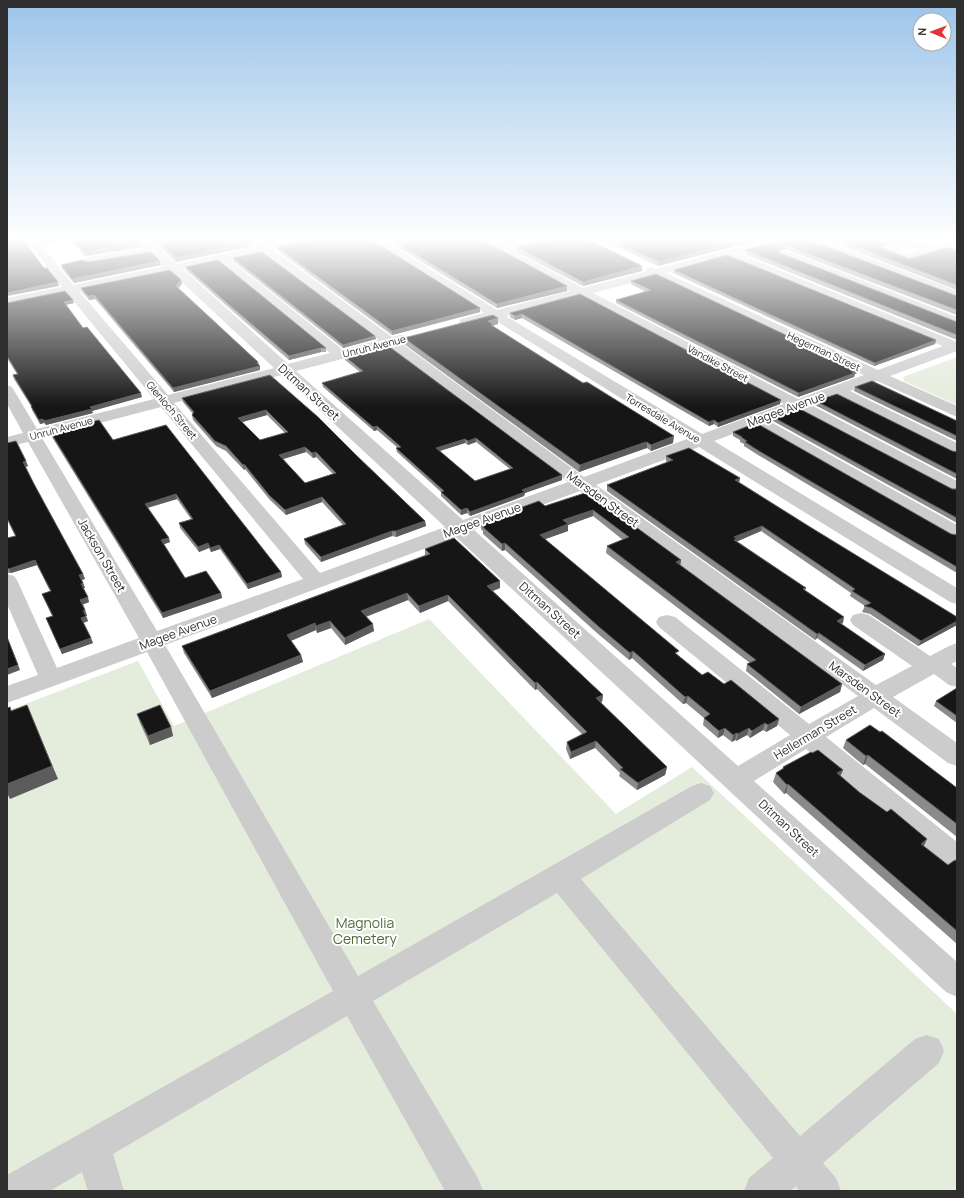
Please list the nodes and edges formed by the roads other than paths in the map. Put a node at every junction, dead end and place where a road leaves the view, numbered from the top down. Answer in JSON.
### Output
{"nodes":[{"id":1,"x":46,"y":294,"type":"edge"},
{"id":2,"x":74,"y":294,"type":"edge"},
{"id":3,"x":201,"y":294,"type":"edge"},
{"id":4,"x":265,"y":294,"type":"edge"},
{"id":5,"x":325,"y":294,"type":"edge"},
{"id":6,"x":460,"y":294,"type":"edge"},
{"id":7,"x":575,"y":294,"type":"edge"},
{"id":8,"x":586,"y":294,"type":"edge"},
{"id":9,"x":701,"y":294,"type":"edge"},
{"id":10,"x":826,"y":294,"type":"edge"},
{"id":11,"x":886,"y":294,"type":"edge"},
{"id":12,"x":7,"y":302,"type":"edge"},
{"id":13,"x":494,"y":315,"type":"junction"},
{"id":14,"x":957,"y":322,"type":"edge"},
{"id":15,"x":450,"y":327,"type":"edge"},
{"id":16,"x":412,"y":336,"type":"edge"},
{"id":17,"x":390,"y":342,"type":"junction"},
{"id":18,"x":956,"y":347,"type":"edge"},
{"id":19,"x":341,"y":355,"type":"junction"},
{"id":20,"x":284,"y":370,"type":"junction"},
{"id":21,"x":877,"y":375,"type":"junction"},
{"id":22,"x":7,"y":390,"type":"edge"},
{"id":23,"x":837,"y":390,"type":"junction"},
{"id":24,"x":164,"y":401,"type":"junction"},
{"id":25,"x":798,"y":405,"type":"junction"},
{"id":26,"x":957,"y":412,"type":"edge"},
{"id":27,"x":756,"y":420,"type":"junction"},
{"id":28,"x":33,"y":435,"type":"junction"},
{"id":29,"x":700,"y":441,"type":"junction"},
{"id":30,"x":7,"y":442,"type":"edge"},
{"id":31,"x":957,"y":450,"type":"edge"},
{"id":32,"x":582,"y":484,"type":"junction"},
{"id":33,"x":957,"y":488,"type":"edge"},
{"id":34,"x":460,"y":528,"type":"junction"},
{"id":35,"x":957,"y":533,"type":"edge"},
{"id":36,"x":7,"y":580,"type":"edge"},
{"id":37,"x":316,"y":581,"type":"junction"},
{"id":38,"x":957,"y":597,"type":"edge"},
{"id":39,"x":861,"y":620,"type":"dead end"},
{"id":40,"x":667,"y":622,"type":"dead end"},
{"id":41,"x":152,"y":642,"type":"junction"},
{"id":42,"x":957,"y":651,"type":"edge"},
{"id":43,"x":932,"y":665,"type":"junction"},
{"id":44,"x":50,"y":679,"type":"junction"},
{"id":45,"x":957,"y":679,"type":"edge"},
{"id":46,"x":7,"y":695,"type":"edge"},
{"id":47,"x":876,"y":696,"type":"junction"},
{"id":48,"x":809,"y":736,"type":"junction"},
{"id":49,"x":957,"y":756,"type":"edge"},
{"id":50,"x":736,"y":779,"type":"junction"},
{"id":51,"x":701,"y":794,"type":"dead end"},
{"id":52,"x":957,"y":858,"type":"edge"},
{"id":53,"x":561,"y":876,"type":"junction"},
{"id":54,"x":957,"y":982,"type":"edge"},
{"id":55,"x":352,"y":997,"type":"junction"},
{"id":56,"x":927,"y":1051,"type":"dead end"},
{"id":57,"x":93,"y":1146,"type":"junction"},
{"id":58,"x":798,"y":1161,"type":"junction"},
{"id":59,"x":15,"y":1191,"type":"edge"},
{"id":60,"x":106,"y":1191,"type":"edge"},
{"id":61,"x":465,"y":1191,"type":"edge"},
{"id":62,"x":762,"y":1191,"type":"edge"},
{"id":63,"x":824,"y":1191,"type":"edge"}],
"edges":[{"from":1,"to":12,"type":"street"},
{"from":2,"to":24,"type":"street","name":"Glenloch Street"},
{"from":3,"to":20,"type":"street","name":"Ditman Street"},
{"from":4,"to":19,"type":"street"},
{"from":5,"to":17,"type":"street","name":"Marsden Street"},
{"from":6,"to":13,"type":"street","name":"Torresdale Avenue"},
{"from":7,"to":13,"type":"street"},
{"from":8,"to":25,"type":"street","name":"Vandike Street"},
{"from":9,"to":21,"type":"street","name":"Hegerman Street"},
{"from":10,"to":18,"type":"street"},
{"from":11,"to":14,"type":"street"},
{"from":13,"to":15,"type":"street"},
{"from":13,"to":29,"type":"street","name":"Torresdale Avenue"},
{"from":16,"to":17,"type":"street","name":"Unruh Avenue"},
{"from":17,"to":19,"type":"street","name":"Unruh Avenue"},
{"from":17,"to":32,"type":"street","name":"Marsden Street"},
{"from":18,"to":21,"type":"street","name":"Magee Avenue"},
{"from":19,"to":20,"type":"street","name":"Unruh Avenue"},
{"from":20,"to":24,"type":"street","name":"Unruh Avenue"},
{"from":20,"to":34,"type":"street","name":"Ditman Street"},
{"from":21,"to":23,"type":"street","name":"Magee Avenue"},
{"from":21,"to":26,"type":"street","name":"Hegerman Street"},
{"from":22,"to":28,"type":"street","name":"Jackson Street"},
{"from":23,"to":25,"type":"street","name":"Magee Avenue"},
{"from":23,"to":31,"type":"street"},
{"from":24,"to":28,"type":"street","name":"Unruh Avenue"},
{"from":24,"to":37,"type":"street","name":"Glenloch Street"},
{"from":25,"to":27,"type":"street","name":"Magee Avenue"},
{"from":25,"to":33,"type":"street","name":"Vandike Street"},
{"from":27,"to":29,"type":"street","name":"Magee Avenue"},
{"from":27,"to":35,"type":"street"},
{"from":28,"to":30,"type":"street","name":"Unruh Avenue"},
{"from":28,"to":41,"type":"street","name":"Jackson Street"},
{"from":29,"to":32,"type":"street","name":"Magee Avenue"},
{"from":29,"to":38,"type":"street","name":"Torresdale Avenue"},
{"from":32,"to":34,"type":"street","name":"Magee Avenue"},
{"from":32,"to":47,"type":"street","name":"Marsden Street"},
{"from":34,"to":37,"type":"street","name":"Magee Avenue"},
{"from":34,"to":50,"type":"street","name":"Ditman Street"},
{"from":36,"to":44,"type":"street"},
{"from":37,"to":41,"type":"street","name":"Magee Avenue"},
{"from":39,"to":43,"type":"street"},
{"from":40,"to":48,"type":"street"},
{"from":41,"to":44,"type":"street","name":"Magee Avenue"},
{"from":41,"to":55,"type":"street","name":"Jackson Street"},
{"from":42,"to":43,"type":"street","name":"Hellerman Street"},
{"from":43,"to":45,"type":"street"},
{"from":43,"to":47,"type":"street","name":"Hellerman Street"},
{"from":44,"to":46,"type":"street","name":"Magee Avenue"},
{"from":47,"to":48,"type":"street","name":"Hellerman Street"},
{"from":47,"to":49,"type":"street","name":"Marsden Street"},
{"from":48,"to":50,"type":"street","name":"Hellerman Street"},
{"from":48,"to":52,"type":"street"},
{"from":50,"to":54,"type":"street","name":"Ditman Street"},
{"from":51,"to":53,"type":"street"},
{"from":53,"to":55,"type":"street"},
{"from":53,"to":58,"type":"street"},
{"from":55,"to":57,"type":"street"},
{"from":55,"to":61,"type":"street","name":"Jackson Street"},
{"from":56,"to":58,"type":"street"},
{"from":57,"to":59,"type":"street"},
{"from":57,"to":60,"type":"street"},
{"from":58,"to":62,"type":"street"},
{"from":58,"to":63,"type":"street"}]}
